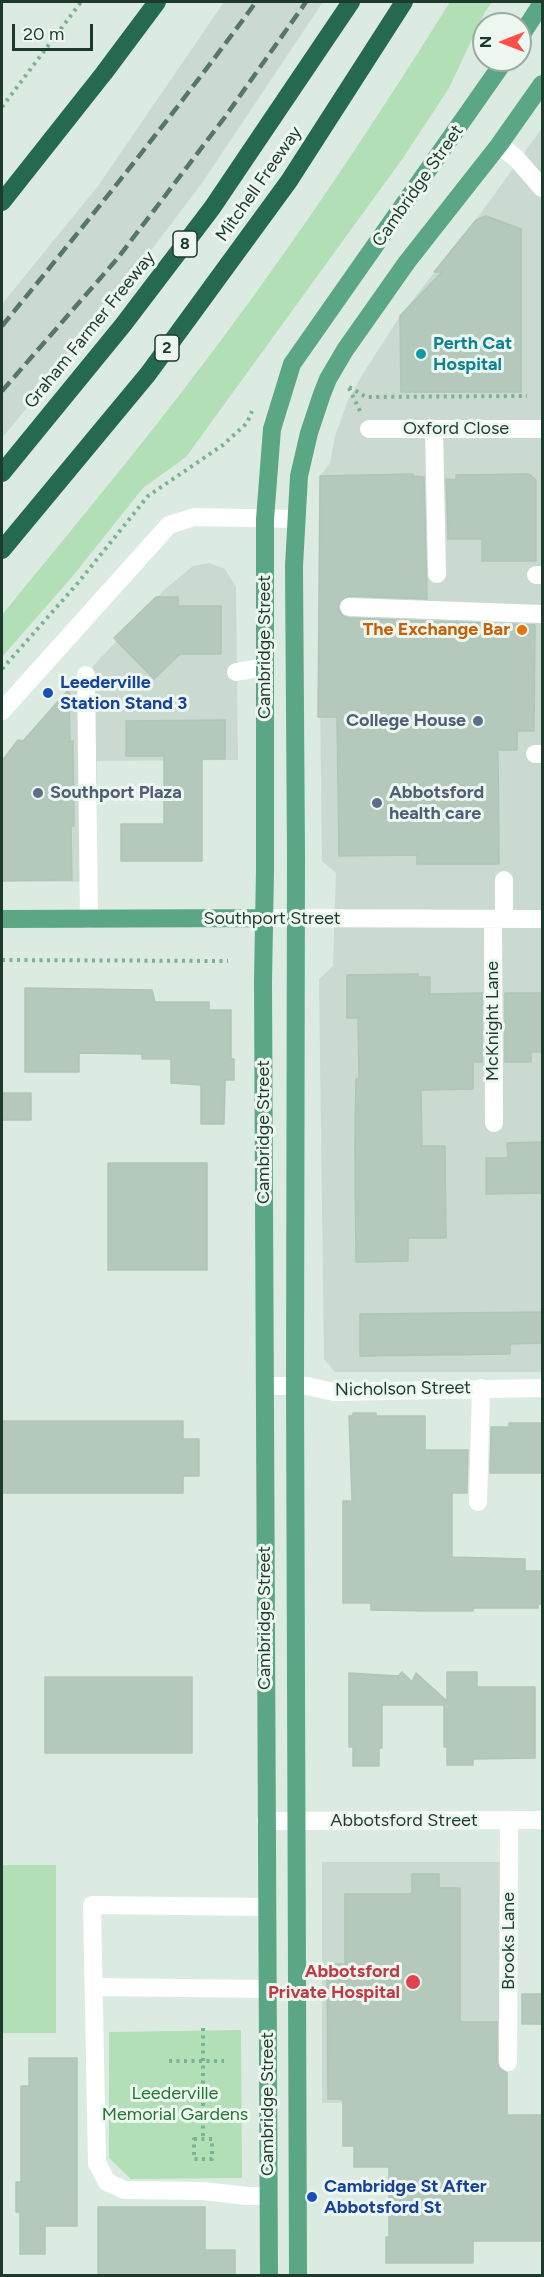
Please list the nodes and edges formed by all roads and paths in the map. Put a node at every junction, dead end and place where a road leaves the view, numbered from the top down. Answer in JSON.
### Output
{"nodes":[{"id":1,"x":81,"y":2,"type":"edge"},
{"id":2,"x":157,"y":2,"type":"edge"},
{"id":3,"x":351,"y":2,"type":"edge"},
{"id":4,"x":404,"y":2,"type":"edge"},
{"id":5,"x":543,"y":3,"type":"edge"},
{"id":6,"x":532,"y":19,"type":"edge"},
{"id":7,"x":497,"y":72,"type":"edge"},
{"id":8,"x":543,"y":84,"type":"edge"},
{"id":9,"x":2,"y":107,"type":"edge"},
{"id":10,"x":500,"y":145,"type":"junction"},
{"id":11,"x":543,"y":188,"type":"edge"},
{"id":12,"x":2,"y":202,"type":"edge"},
{"id":13,"x":349,"y":387,"type":"dead end"},
{"id":14,"x":527,"y":396,"type":"dead end"},
{"id":15,"x":256,"y":402,"type":"dead end"},
{"id":16,"x":369,"y":429,"type":"dead end"},
{"id":17,"x":434,"y":429,"type":"junction"},
{"id":18,"x":543,"y":429,"type":"edge"},
{"id":19,"x":2,"y":473,"type":"edge"},
{"id":20,"x":265,"y":519,"type":"junction"},
{"id":21,"x":296,"y":519,"type":"junction"},
{"id":22,"x":2,"y":550,"type":"edge"},
{"id":23,"x":437,"y":574,"type":"dead end"},
{"id":24,"x":349,"y":606,"type":"dead end"},
{"id":25,"x":543,"y":614,"type":"edge"},
{"id":26,"x":265,"y":667,"type":"junction"},
{"id":27,"x":2,"y":669,"type":"edge"},
{"id":28,"x":236,"y":672,"type":"dead end"},
{"id":29,"x":89,"y":687,"type":"dead end"},
{"id":30,"x":2,"y":711,"type":"edge"},
{"id":31,"x":504,"y":880,"type":"dead end"},
{"id":32,"x":264,"y":918,"type":"junction"},
{"id":33,"x":296,"y":918,"type":"junction"},
{"id":34,"x":2,"y":919,"type":"edge"},
{"id":35,"x":89,"y":919,"type":"junction"},
{"id":36,"x":499,"y":919,"type":"junction"},
{"id":37,"x":543,"y":919,"type":"edge"},
{"id":38,"x":2,"y":960,"type":"edge"},
{"id":39,"x":228,"y":961,"type":"dead end"},
{"id":40,"x":494,"y":1123,"type":"dead end"},
{"id":41,"x":264,"y":1386,"type":"junction"},
{"id":42,"x":295,"y":1386,"type":"junction"},
{"id":43,"x":481,"y":1388,"type":"junction"},
{"id":44,"x":543,"y":1388,"type":"edge"},
{"id":45,"x":477,"y":1503,"type":"dead end"},
{"id":46,"x":543,"y":1820,"type":"edge"},
{"id":47,"x":266,"y":1821,"type":"junction"},
{"id":48,"x":296,"y":1821,"type":"junction"},
{"id":49,"x":509,"y":1821,"type":"junction"},
{"id":50,"x":266,"y":1907,"type":"junction"},
{"id":51,"x":94,"y":1987,"type":"junction"},
{"id":52,"x":267,"y":1989,"type":"junction"},
{"id":53,"x":203,"y":2028,"type":"dead end"},
{"id":54,"x":169,"y":2061,"type":"dead end"},
{"id":55,"x":224,"y":2061,"type":"dead end"},
{"id":56,"x":203,"y":2062,"type":"junction"},
{"id":57,"x":508,"y":2062,"type":"dead end"},
{"id":58,"x":203,"y":2139,"type":"junction"},
{"id":59,"x":268,"y":2196,"type":"junction"},
{"id":60,"x":269,"y":2276,"type":"edge"},
{"id":61,"x":298,"y":2276,"type":"edge"}],
"edges":[{"from":1,"to":9,"type":"path"},
{"from":2,"to":12,"type":"highway"},
{"from":3,"to":19,"type":"highway","name":"Graham Farmer Freeway","number":"8"},
{"from":4,"to":22,"type":"highway","name":"Mitchell Freeway","number":"2"},
{"from":5,"to":6,"type":"main road"},
{"from":7,"to":20,"type":"main road","name":"Cambridge Street"},
{"from":8,"to":10,"type":"main road","name":"Cambridge Street"},
{"from":10,"to":11,"type":"street"},
{"from":10,"to":21,"type":"main road","name":"Cambridge Street"},
{"from":13,"to":14,"type":"path"},
{"from":15,"to":27,"type":"path"},
{"from":16,"to":17,"type":"street","name":"Oxford Close"},
{"from":17,"to":18,"type":"street","name":"Oxford Close"},
{"from":17,"to":23,"type":"street"},
{"from":20,"to":21,"type":"street"},
{"from":20,"to":26,"type":"main road","name":"Cambridge Street"},
{"from":20,"to":30,"type":"street"},
{"from":21,"to":33,"type":"main road","name":"Cambridge Street"},
{"from":24,"to":25,"type":"street"},
{"from":26,"to":28,"type":"street"},
{"from":26,"to":32,"type":"main road","name":"Cambridge Street"},
{"from":29,"to":35,"type":"street"},
{"from":31,"to":36,"type":"street","name":"McKnight Lane"},
{"from":32,"to":33,"type":"street","name":"Southport Street"},
{"from":32,"to":35,"type":"main road","name":"Southport Street"},
{"from":32,"to":41,"type":"main road","name":"Cambridge Street"},
{"from":33,"to":36,"type":"street","name":"Southport Street"},
{"from":33,"to":42,"type":"main road","name":"Cambridge Street"},
{"from":34,"to":35,"type":"main road","name":"Southport Street"},
{"from":36,"to":37,"type":"street","name":"Southport Street"},
{"from":36,"to":40,"type":"street","name":"McKnight Lane"},
{"from":38,"to":39,"type":"path"},
{"from":41,"to":42,"type":"street","name":"Nicholson Street"},
{"from":41,"to":47,"type":"main road","name":"Cambridge Street"},
{"from":42,"to":43,"type":"street","name":"Nicholson Street"},
{"from":42,"to":48,"type":"main road","name":"Cambridge Street"},
{"from":43,"to":44,"type":"street","name":"Nicholson Street"},
{"from":43,"to":45,"type":"street"},
{"from":46,"to":49,"type":"street","name":"Abbotsford Street"},
{"from":47,"to":48,"type":"street","name":"Abbotsford Street"},
{"from":47,"to":50,"type":"main road","name":"Cambridge Street"},
{"from":48,"to":49,"type":"street","name":"Abbotsford Street"},
{"from":48,"to":61,"type":"main road","name":"Cambridge Street"},
{"from":49,"to":57,"type":"street","name":"Brooks Lane"},
{"from":50,"to":51,"type":"street"},
{"from":50,"to":52,"type":"main road","name":"Cambridge Street"},
{"from":51,"to":52,"type":"street"},
{"from":51,"to":59,"type":"street"},
{"from":52,"to":59,"type":"main road","name":"Cambridge Street"},
{"from":53,"to":56,"type":"path"},
{"from":54,"to":56,"type":"path"},
{"from":55,"to":56,"type":"path"},
{"from":56,"to":58,"type":"path"},
{"from":58,"to":58,"type":"path"},
{"from":59,"to":60,"type":"main road","name":"Cambridge Street"}]}
